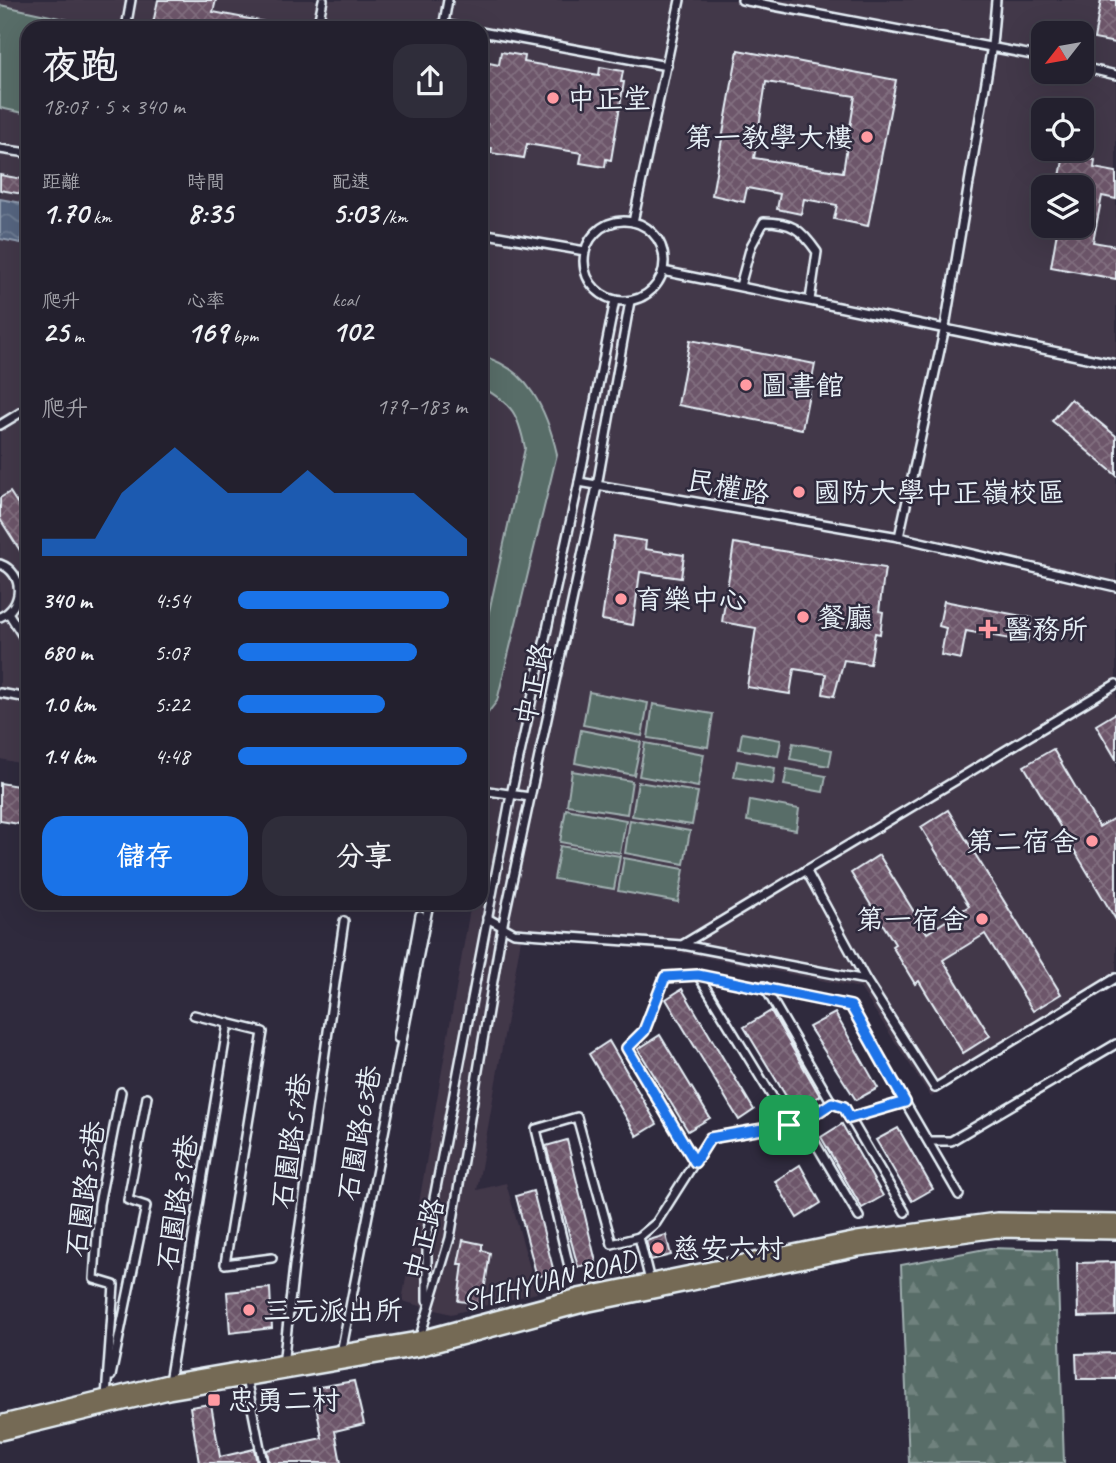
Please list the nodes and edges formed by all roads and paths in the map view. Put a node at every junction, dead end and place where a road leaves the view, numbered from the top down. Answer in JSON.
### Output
{"nodes":[{"id":1,"x":131,"y":0,"type":"edge"},
{"id":2,"x":323,"y":0,"type":"edge"},
{"id":3,"x":448,"y":0,"type":"edge"},
{"id":4,"x":680,"y":0,"type":"edge"},
{"id":5,"x":743,"y":0,"type":"edge"},
{"id":6,"x":996,"y":0,"type":"edge"},
{"id":7,"x":127,"y":21,"type":"edge"},
{"id":8,"x":318,"y":21,"type":"edge"},
{"id":9,"x":444,"y":21,"type":"edge"},
{"id":10,"x":488,"y":33,"type":"edge"},
{"id":11,"x":992,"y":45,"type":"junction"},
{"id":12,"x":1031,"y":54,"type":"edge"},
{"id":13,"x":667,"y":66,"type":"junction"},
{"id":14,"x":1094,"y":69,"type":"edge"},
{"id":15,"x":1116,"y":75,"type":"edge"},
{"id":16,"x":0,"y":149,"type":"edge"},
{"id":17,"x":21,"y":152,"type":"edge"},
{"id":18,"x":633,"y":222,"type":"junction"},
{"id":19,"x":488,"y":234,"type":"edge"},
{"id":20,"x":585,"y":251,"type":"junction"},
{"id":21,"x":663,"y":271,"type":"junction"},
{"id":22,"x":740,"y":286,"type":"junction"},
{"id":23,"x":615,"y":300,"type":"junction"},
{"id":24,"x":810,"y":300,"type":"junction"},
{"id":25,"x":630,"y":301,"type":"junction"},
{"id":26,"x":945,"y":327,"type":"junction"},
{"id":27,"x":1116,"y":364,"type":"edge"},
{"id":28,"x":21,"y":412,"type":"edge"},
{"id":29,"x":0,"y":425,"type":"edge"},
{"id":30,"x":579,"y":482,"type":"junction"},
{"id":31,"x":597,"y":485,"type":"junction"},
{"id":32,"x":899,"y":537,"type":"junction"},
{"id":33,"x":0,"y":564,"type":"edge"},
{"id":34,"x":1116,"y":587,"type":"edge"},
{"id":35,"x":9,"y":614,"type":"junction"},
{"id":36,"x":0,"y":617,"type":"edge"},
{"id":37,"x":21,"y":633,"type":"edge"},
{"id":38,"x":1116,"y":684,"type":"edge"},
{"id":39,"x":0,"y":693,"type":"edge"},
{"id":40,"x":21,"y":697,"type":"edge"},
{"id":41,"x":488,"y":791,"type":"edge"},
{"id":42,"x":511,"y":795,"type":"junction"},
{"id":43,"x":530,"y":797,"type":"junction"},
{"id":44,"x":806,"y":870,"type":"junction"},
{"id":45,"x":428,"y":910,"type":"edge"},
{"id":46,"x":420,"y":915,"type":"dead end"},
{"id":47,"x":487,"y":918,"type":"junction"},
{"id":48,"x":344,"y":922,"type":"dead end"},
{"id":49,"x":682,"y":945,"type":"junction"},
{"id":50,"x":698,"y":975,"type":"junction"},
{"id":51,"x":1116,"y":978,"type":"edge"},
{"id":52,"x":866,"y":980,"type":"junction"},
{"id":53,"x":764,"y":986,"type":"junction"},
{"id":54,"x":194,"y":1015,"type":"dead end"},
{"id":55,"x":228,"y":1023,"type":"junction"},
{"id":56,"x":1116,"y":1044,"type":"edge"},
{"id":57,"x":121,"y":1093,"type":"dead end"},
{"id":58,"x":147,"y":1097,"type":"dead end"},
{"id":59,"x":905,"y":1102,"type":"junction"},
{"id":60,"x":832,"y":1103,"type":"junction"},
{"id":61,"x":850,"y":1118,"type":"junction"},
{"id":62,"x":803,"y":1122,"type":"junction"},
{"id":63,"x":789,"y":1125,"type":"junction"},
{"id":64,"x":929,"y":1142,"type":"junction"},
{"id":65,"x":695,"y":1162,"type":"junction"},
{"id":66,"x":959,"y":1195,"type":"dead end"},
{"id":67,"x":905,"y":1212,"type":"dead end"},
{"id":68,"x":859,"y":1217,"type":"dead end"},
{"id":69,"x":1116,"y":1227,"type":"edge"},
{"id":70,"x":639,"y":1237,"type":"junction"},
{"id":71,"x":272,"y":1258,"type":"dead end"},
{"id":72,"x":569,"y":1266,"type":"dead end"},
{"id":73,"x":651,"y":1285,"type":"junction"},
{"id":74,"x":427,"y":1306,"type":"junction"},
{"id":75,"x":418,"y":1344,"type":"junction"},
{"id":76,"x":340,"y":1358,"type":"junction"},
{"id":77,"x":283,"y":1368,"type":"junction"},
{"id":78,"x":246,"y":1375,"type":"junction"},
{"id":79,"x":168,"y":1387,"type":"junction"},
{"id":80,"x":106,"y":1404,"type":"junction"},
{"id":81,"x":0,"y":1428,"type":"edge"},
{"id":82,"x":264,"y":1463,"type":"edge"}],
"edges":[{"from":1,"to":7,"type":"lane"},
{"from":2,"to":8,"type":"lane"},
{"from":3,"to":9,"type":"lane"},
{"from":4,"to":13,"type":"lane"},
{"from":5,"to":11,"type":"lane"},
{"from":6,"to":11,"type":"lane"},
{"from":10,"to":13,"type":"lane"},
{"from":11,"to":12,"type":"lane"},
{"from":11,"to":26,"type":"lane"},
{"from":13,"to":18,"type":"lane"},
{"from":14,"to":15,"type":"lane"},
{"from":16,"to":17,"type":"lane"},
{"from":18,"to":20,"type":"lane"},
{"from":18,"to":21,"type":"lane"},
{"from":19,"to":20,"type":"lane"},
{"from":20,"to":23,"type":"lane"},
{"from":21,"to":22,"type":"lane"},
{"from":21,"to":25,"type":"lane"},
{"from":22,"to":24,"type":"lane"},
{"from":22,"to":24,"type":"lane"},
{"from":23,"to":25,"type":"lane"},
{"from":23,"to":30,"type":"lane","name":"中正路"},
{"from":24,"to":26,"type":"lane"},
{"from":25,"to":31,"type":"lane","name":"中正路"},
{"from":26,"to":27,"type":"lane"},
{"from":26,"to":32,"type":"lane"},
{"from":28,"to":29,"type":"lane"},
{"from":30,"to":31,"type":"lane","name":"民權路"},
{"from":30,"to":42,"type":"lane","name":"中正路"},
{"from":31,"to":32,"type":"lane","name":"民權路"},
{"from":31,"to":43,"type":"lane","name":"中正路"},
{"from":32,"to":34,"type":"lane","name":"民權路"},
{"from":33,"to":35,"type":"lane"},
{"from":35,"to":36,"type":"lane"},
{"from":35,"to":37,"type":"lane"},
{"from":38,"to":44,"type":"lane"},
{"from":39,"to":40,"type":"lane"},
{"from":41,"to":42,"type":"lane"},
{"from":42,"to":43,"type":"lane"},
{"from":42,"to":47,"type":"lane","name":"中正路"},
{"from":43,"to":74,"type":"lane","name":"中正路"},
{"from":44,"to":49,"type":"lane"},
{"from":44,"to":52,"type":"lane"},
{"from":45,"to":76,"type":"lane"},
{"from":46,"to":76,"type":"lane","name":"石園路63巷"},
{"from":47,"to":49,"type":"lane"},
{"from":47,"to":74,"type":"lane","name":"中正路"},
{"from":48,"to":77,"type":"lane","name":"石園路57巷"},
{"from":49,"to":52,"type":"lane"},
{"from":50,"to":53,"type":"lane"},
{"from":50,"to":63,"type":"lane"},
{"from":50,"to":65,"type":"lane"},
{"from":51,"to":52,"type":"lane"},
{"from":53,"to":59,"type":"lane"},
{"from":53,"to":60,"type":"lane"},
{"from":54,"to":55,"type":"lane"},
{"from":55,"to":71,"type":"lane"},
{"from":55,"to":79,"type":"lane","name":"石園路39巷"},
{"from":56,"to":64,"type":"lane"},
{"from":57,"to":80,"type":"lane","name":"石園路35巷"},
{"from":58,"to":80,"type":"lane"},
{"from":59,"to":61,"type":"lane"},
{"from":59,"to":64,"type":"lane"},
{"from":60,"to":61,"type":"lane"},
{"from":60,"to":62,"type":"lane"},
{"from":61,"to":67,"type":"lane"},
{"from":62,"to":63,"type":"lane"},
{"from":62,"to":68,"type":"lane"},
{"from":63,"to":65,"type":"lane"},
{"from":64,"to":66,"type":"lane"},
{"from":65,"to":70,"type":"lane"},
{"from":69,"to":73,"type":"main road","name":"SHIHYUAN ROAD"},
{"from":70,"to":72,"type":"lane"},
{"from":70,"to":73,"type":"lane"},
{"from":73,"to":75,"type":"main road","name":"SHIHYUAN ROAD"},
{"from":74,"to":75,"type":"lane"},
{"from":75,"to":76,"type":"main road","name":"SHIHYUAN ROAD"},
{"from":76,"to":77,"type":"main road","name":"SHIHYUAN ROAD"},
{"from":77,"to":78,"type":"main road","name":"SHIHYUAN ROAD"},
{"from":78,"to":79,"type":"main road","name":"SHIHYUAN ROAD"},
{"from":78,"to":82,"type":"lane"},
{"from":79,"to":80,"type":"main road","name":"SHIHYUAN ROAD"},
{"from":80,"to":81,"type":"main road","name":"SHIHYUAN ROAD"}]}
